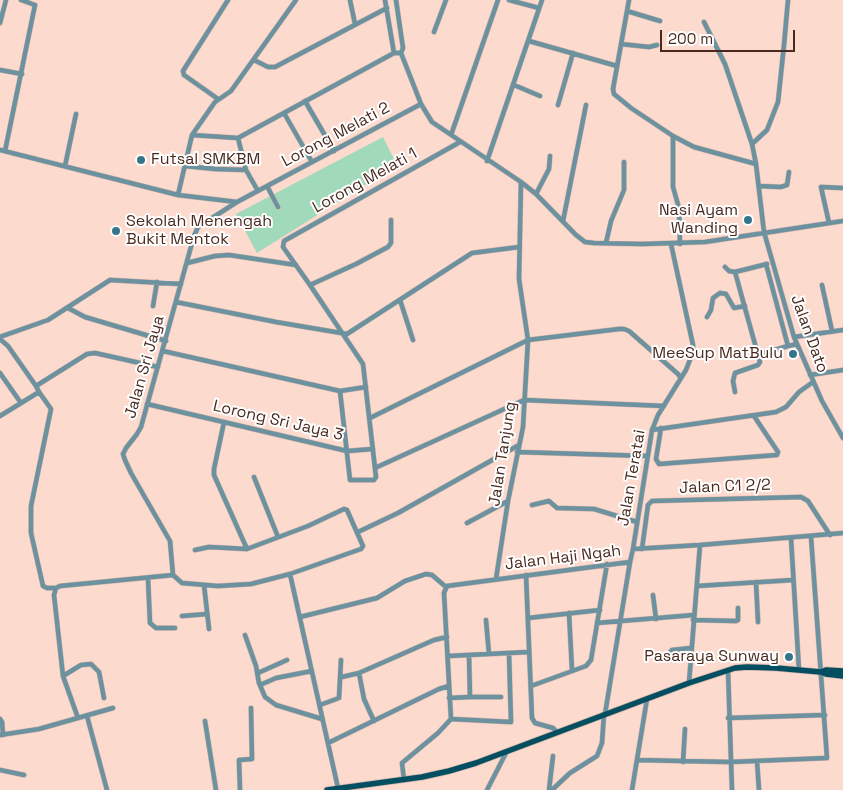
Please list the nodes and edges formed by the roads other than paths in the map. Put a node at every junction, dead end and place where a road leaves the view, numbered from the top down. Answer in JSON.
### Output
{"nodes":[{"id":1,"x":6,"y":0,"type":"edge"},
{"id":2,"x":21,"y":0,"type":"edge"},
{"id":3,"x":40,"y":0,"type":"edge"},
{"id":4,"x":228,"y":0,"type":"edge"},
{"id":5,"x":296,"y":0,"type":"edge"},
{"id":6,"x":350,"y":0,"type":"edge"},
{"id":7,"x":385,"y":0,"type":"edge"},
{"id":8,"x":396,"y":0,"type":"edge"},
{"id":9,"x":446,"y":0,"type":"edge"},
{"id":10,"x":498,"y":0,"type":"edge"},
{"id":11,"x":510,"y":0,"type":"edge"},
{"id":12,"x":542,"y":0,"type":"edge"},
{"id":13,"x":629,"y":0,"type":"edge"},
{"id":14,"x":788,"y":0,"type":"edge"},
{"id":15,"x":35,"y":5,"type":"junction"},
{"id":16,"x":387,"y":8,"type":"junction"},
{"id":17,"x":539,"y":8,"type":"junction"},
{"id":18,"x":627,"y":12,"type":"junction"},
{"id":19,"x":660,"y":21,"type":"dead end"},
{"id":20,"x":704,"y":22,"type":"dead end"},
{"id":21,"x":0,"y":23,"type":"edge"},
{"id":22,"x":355,"y":24,"type":"junction"},
{"id":23,"x":434,"y":32,"type":"dead end"},
{"id":24,"x":528,"y":41,"type":"junction"},
{"id":25,"x":621,"y":44,"type":"junction"},
{"id":26,"x":656,"y":45,"type":"dead end"},
{"id":27,"x":394,"y":53,"type":"junction"},
{"id":28,"x":573,"y":53,"type":"junction"},
{"id":29,"x":401,"y":54,"type":"junction"},
{"id":30,"x":254,"y":60,"type":"junction"},
{"id":31,"x":617,"y":66,"type":"junction"},
{"id":32,"x":0,"y":70,"type":"edge"},
{"id":33,"x":22,"y":74,"type":"junction"},
{"id":34,"x":514,"y":85,"type":"junction"},
{"id":35,"x":540,"y":96,"type":"dead end"},
{"id":36,"x":218,"y":99,"type":"junction"},
{"id":37,"x":305,"y":101,"type":"junction"},
{"id":38,"x":421,"y":104,"type":"junction"},
{"id":39,"x":558,"y":105,"type":"dead end"},
{"id":40,"x":586,"y":105,"type":"dead end"},
{"id":41,"x":284,"y":113,"type":"junction"},
{"id":42,"x":76,"y":114,"type":"dead end"},
{"id":43,"x":192,"y":135,"type":"junction"},
{"id":44,"x":450,"y":135,"type":"junction"},
{"id":45,"x":673,"y":136,"type":"junction"},
{"id":46,"x":238,"y":138,"type":"junction"},
{"id":47,"x":460,"y":142,"type":"junction"},
{"id":48,"x":752,"y":144,"type":"junction"},
{"id":49,"x":3,"y":150,"type":"edge"},
{"id":50,"x":334,"y":151,"type":"junction"},
{"id":51,"x":550,"y":156,"type":"dead end"},
{"id":52,"x":487,"y":161,"type":"junction"},
{"id":53,"x":312,"y":162,"type":"junction"},
{"id":54,"x":624,"y":162,"type":"dead end"},
{"id":55,"x":756,"y":164,"type":"junction"},
{"id":56,"x":65,"y":166,"type":"junction"},
{"id":57,"x":185,"y":166,"type":"junction"},
{"id":58,"x":246,"y":170,"type":"junction"},
{"id":59,"x":789,"y":172,"type":"dead end"},
{"id":60,"x":521,"y":182,"type":"junction"},
{"id":61,"x":267,"y":186,"type":"junction"},
{"id":62,"x":759,"y":186,"type":"junction"},
{"id":63,"x":843,"y":188,"type":"edge"},
{"id":64,"x":258,"y":191,"type":"junction"},
{"id":65,"x":536,"y":194,"type":"junction"},
{"id":66,"x":178,"y":195,"type":"junction"},
{"id":67,"x":237,"y":202,"type":"junction"},
{"id":68,"x":278,"y":207,"type":"dead end"},
{"id":69,"x":391,"y":220,"type":"dead end"},
{"id":70,"x":563,"y":221,"type":"junction"},
{"id":71,"x":843,"y":221,"type":"edge"},
{"id":72,"x":829,"y":223,"type":"junction"},
{"id":73,"x":764,"y":232,"type":"junction"},
{"id":74,"x":606,"y":244,"type":"junction"},
{"id":75,"x":671,"y":244,"type":"junction"},
{"id":76,"x":680,"y":244,"type":"junction"},
{"id":77,"x":519,"y":248,"type":"junction"},
{"id":78,"x":773,"y":262,"type":"junction"},
{"id":79,"x":187,"y":263,"type":"junction"},
{"id":80,"x":296,"y":264,"type":"junction"},
{"id":81,"x":766,"y":264,"type":"junction"},
{"id":82,"x":725,"y":267,"type":"dead end"},
{"id":83,"x":736,"y":272,"type":"junction"},
{"id":84,"x":157,"y":282,"type":"junction"},
{"id":85,"x":181,"y":284,"type":"junction"},
{"id":86,"x":310,"y":285,"type":"junction"},
{"id":87,"x":822,"y":285,"type":"dead end"},
{"id":88,"x":400,"y":300,"type":"junction"},
{"id":89,"x":176,"y":302,"type":"junction"},
{"id":90,"x":153,"y":306,"type":"dead end"},
{"id":91,"x":745,"y":306,"type":"junction"},
{"id":92,"x":68,"y":308,"type":"junction"},
{"id":93,"x":707,"y":317,"type":"dead end"},
{"id":94,"x":843,"y":330,"type":"edge"},
{"id":95,"x":832,"y":331,"type":"junction"},
{"id":96,"x":342,"y":334,"type":"junction"},
{"id":97,"x":794,"y":337,"type":"junction"},
{"id":98,"x":0,"y":338,"type":"edge"},
{"id":99,"x":413,"y":340,"type":"dead end"},
{"id":100,"x":528,"y":340,"type":"junction"},
{"id":101,"x":166,"y":341,"type":"junction"},
{"id":102,"x":797,"y":344,"type":"junction"},
{"id":103,"x":788,"y":346,"type":"junction"},
{"id":104,"x":163,"y":351,"type":"junction"},
{"id":105,"x":758,"y":355,"type":"junction"},
{"id":106,"x":158,"y":366,"type":"junction"},
{"id":107,"x":843,"y":370,"type":"edge"},
{"id":108,"x":0,"y":373,"type":"edge"},
{"id":109,"x":810,"y":375,"type":"junction"},
{"id":110,"x":681,"y":378,"type":"junction"},
{"id":111,"x":813,"y":382,"type":"junction"},
{"id":112,"x":36,"y":386,"type":"junction"},
{"id":113,"x":366,"y":387,"type":"junction"},
{"id":114,"x":340,"y":391,"type":"junction"},
{"id":115,"x":39,"y":392,"type":"junction"},
{"id":116,"x":735,"y":392,"type":"dead end"},
{"id":117,"x":524,"y":400,"type":"junction"},
{"id":118,"x":21,"y":403,"type":"junction"},
{"id":119,"x":146,"y":404,"type":"junction"},
{"id":120,"x":664,"y":406,"type":"junction"},
{"id":121,"x":0,"y":416,"type":"edge"},
{"id":122,"x":754,"y":416,"type":"junction"},
{"id":123,"x":370,"y":418,"type":"junction"},
{"id":124,"x":224,"y":422,"type":"junction"},
{"id":125,"x":843,"y":424,"type":"edge"},
{"id":126,"x":836,"y":426,"type":"junction"},
{"id":127,"x":661,"y":428,"type":"junction"},
{"id":128,"x":652,"y":430,"type":"junction"},
{"id":129,"x":843,"y":438,"type":"edge"},
{"id":130,"x":519,"y":445,"type":"junction"},
{"id":131,"x":373,"y":449,"type":"junction"},
{"id":132,"x":347,"y":451,"type":"junction"},
{"id":133,"x":517,"y":452,"type":"junction"},
{"id":134,"x":647,"y":456,"type":"junction"},
{"id":135,"x":375,"y":468,"type":"junction"},
{"id":136,"x":254,"y":476,"type":"dead end"},
{"id":137,"x":508,"y":501,"type":"junction"},
{"id":138,"x":532,"y":504,"type":"dead end"},
{"id":139,"x":637,"y":522,"type":"junction"},
{"id":140,"x":467,"y":523,"type":"dead end"},
{"id":141,"x":358,"y":532,"type":"junction"},
{"id":142,"x":843,"y":534,"type":"edge"},
{"id":143,"x":830,"y":535,"type":"junction"},
{"id":144,"x":278,"y":537,"type":"junction"},
{"id":145,"x":811,"y":537,"type":"junction"},
{"id":146,"x":790,"y":538,"type":"junction"},
{"id":147,"x":700,"y":545,"type":"junction"},
{"id":148,"x":247,"y":549,"type":"junction"},
{"id":149,"x":633,"y":549,"type":"junction"},
{"id":150,"x":642,"y":549,"type":"junction"},
{"id":151,"x":195,"y":550,"type":"dead end"},
{"id":152,"x":630,"y":562,"type":"junction"},
{"id":153,"x":607,"y":564,"type":"junction"},
{"id":154,"x":290,"y":574,"type":"junction"},
{"id":155,"x":174,"y":575,"type":"junction"},
{"id":156,"x":526,"y":575,"type":"junction"},
{"id":157,"x":148,"y":578,"type":"junction"},
{"id":158,"x":496,"y":579,"type":"junction"},
{"id":159,"x":793,"y":580,"type":"junction"},
{"id":160,"x":756,"y":582,"type":"junction"},
{"id":161,"x":204,"y":585,"type":"junction"},
{"id":162,"x":444,"y":585,"type":"junction"},
{"id":163,"x":697,"y":586,"type":"junction"},
{"id":164,"x":52,"y":588,"type":"junction"},
{"id":165,"x":653,"y":595,"type":"dead end"},
{"id":166,"x":738,"y":608,"type":"dead end"},
{"id":167,"x":600,"y":610,"type":"junction"},
{"id":168,"x":569,"y":613,"type":"junction"},
{"id":169,"x":207,"y":614,"type":"junction"},
{"id":170,"x":182,"y":616,"type":"dead end"},
{"id":171,"x":300,"y":617,"type":"junction"},
{"id":172,"x":694,"y":617,"type":"junction"},
{"id":173,"x":528,"y":618,"type":"junction"},
{"id":174,"x":656,"y":619,"type":"junction"},
{"id":175,"x":486,"y":620,"type":"dead end"},
{"id":176,"x":620,"y":622,"type":"junction"},
{"id":177,"x":758,"y":622,"type":"dead end"},
{"id":178,"x":597,"y":623,"type":"junction"},
{"id":179,"x":174,"y":628,"type":"dead end"},
{"id":180,"x":209,"y":629,"type":"dead end"},
{"id":181,"x":245,"y":635,"type":"dead end"},
{"id":182,"x":443,"y":638,"type":"junction"},
{"id":183,"x":691,"y":648,"type":"junction"},
{"id":184,"x":529,"y":652,"type":"junction"},
{"id":185,"x":509,"y":653,"type":"junction"},
{"id":186,"x":489,"y":654,"type":"junction"},
{"id":187,"x":469,"y":655,"type":"junction"},
{"id":188,"x":448,"y":656,"type":"junction"},
{"id":189,"x":666,"y":657,"type":"dead end"},
{"id":190,"x":287,"y":660,"type":"dead end"},
{"id":191,"x":341,"y":660,"type":"dead end"},
{"id":192,"x":572,"y":670,"type":"junction"},
{"id":193,"x":728,"y":670,"type":"junction"},
{"id":194,"x":799,"y":670,"type":"junction"},
{"id":195,"x":312,"y":671,"type":"junction"},
{"id":196,"x":843,"y":671,"type":"edge"},
{"id":197,"x":359,"y":672,"type":"junction"},
{"id":198,"x":821,"y":672,"type":"junction"},
{"id":199,"x":258,"y":673,"type":"junction"},
{"id":200,"x":63,"y":676,"type":"junction"},
{"id":201,"x":342,"y":676,"type":"junction"},
{"id":202,"x":843,"y":676,"type":"edge"},
{"id":203,"x":689,"y":683,"type":"junction"},
{"id":204,"x":260,"y":685,"type":"junction"},
{"id":205,"x":531,"y":686,"type":"junction"},
{"id":206,"x":446,"y":687,"type":"junction"},
{"id":207,"x":470,"y":697,"type":"junction"},
{"id":208,"x":501,"y":697,"type":"dead end"},
{"id":209,"x":104,"y":698,"type":"dead end"},
{"id":210,"x":449,"y":698,"type":"junction"},
{"id":211,"x":647,"y":700,"type":"junction"},
{"id":212,"x":320,"y":706,"type":"junction"},
{"id":213,"x":114,"y":708,"type":"dead end"},
{"id":214,"x":252,"y":708,"type":"dead end"},
{"id":215,"x":605,"y":714,"type":"junction"},
{"id":216,"x":825,"y":715,"type":"junction"},
{"id":217,"x":87,"y":716,"type":"junction"},
{"id":218,"x":78,"y":718,"type":"junction"},
{"id":219,"x":728,"y":718,"type":"junction"},
{"id":220,"x":0,"y":719,"type":"edge"},
{"id":221,"x":322,"y":719,"type":"junction"},
{"id":222,"x":451,"y":719,"type":"junction"},
{"id":223,"x":205,"y":720,"type":"dead end"},
{"id":224,"x":374,"y":721,"type":"junction"},
{"id":225,"x":685,"y":728,"type":"dead end"},
{"id":226,"x":557,"y":732,"type":"junction"},
{"id":227,"x":1,"y":735,"type":"edge"},
{"id":228,"x":328,"y":743,"type":"junction"},
{"id":229,"x":507,"y":752,"type":"junction"},
{"id":230,"x":553,"y":756,"type":"dead end"},
{"id":231,"x":637,"y":760,"type":"junction"},
{"id":232,"x":757,"y":761,"type":"junction"},
{"id":233,"x":683,"y":762,"type":"junction"},
{"id":234,"x":730,"y":762,"type":"junction"},
{"id":235,"x":0,"y":770,"type":"edge"},
{"id":236,"x":24,"y":775,"type":"dead end"},
{"id":237,"x":402,"y":780,"type":"junction"},
{"id":238,"x":338,"y":788,"type":"junction"},
{"id":239,"x":107,"y":790,"type":"edge"},
{"id":240,"x":216,"y":790,"type":"edge"},
{"id":241,"x":240,"y":790,"type":"edge"},
{"id":242,"x":327,"y":790,"type":"edge"},
{"id":243,"x":487,"y":790,"type":"edge"},
{"id":244,"x":550,"y":790,"type":"edge"},
{"id":245,"x":632,"y":790,"type":"edge"},
{"id":246,"x":732,"y":790,"type":"edge"},
{"id":247,"x":759,"y":790,"type":"edge"}],
"edges":[{"from":1,"to":21,"type":"street"},
{"from":2,"to":15,"type":"street"},
{"from":3,"to":15,"type":"street"},
{"from":4,"to":36,"type":"street"},
{"from":5,"to":30,"type":"street"},
{"from":6,"to":22,"type":"street"},
{"from":7,"to":16,"type":"street"},
{"from":8,"to":29,"type":"street"},
{"from":9,"to":23,"type":"street"},
{"from":10,"to":44,"type":"street"},
{"from":11,"to":17,"type":"street"},
{"from":12,"to":17,"type":"street"},
{"from":13,"to":18,"type":"street"},
{"from":14,"to":48,"type":"street"},
{"from":15,"to":33,"type":"street"},
{"from":16,"to":22,"type":"street"},
{"from":16,"to":27,"type":"street"},
{"from":17,"to":24,"type":"street"},
{"from":18,"to":19,"type":"street"},
{"from":18,"to":25,"type":"street"},
{"from":20,"to":48,"type":"street","name":"Jalan Dato"},
{"from":22,"to":30,"type":"street"},
{"from":24,"to":28,"type":"street"},
{"from":24,"to":34,"type":"street"},
{"from":25,"to":26,"type":"street"},
{"from":25,"to":31,"type":"street"},
{"from":27,"to":29,"type":"street"},
{"from":27,"to":37,"type":"street"},
{"from":28,"to":31,"type":"street"},
{"from":28,"to":39,"type":"street"},
{"from":29,"to":38,"type":"street"},
{"from":30,"to":36,"type":"street"},
{"from":31,"to":45,"type":"street"},
{"from":32,"to":33,"type":"street"},
{"from":33,"to":49,"type":"street"},
{"from":34,"to":35,"type":"street"},
{"from":34,"to":52,"type":"street"},
{"from":36,"to":43,"type":"street"},
{"from":37,"to":41,"type":"street"},
{"from":37,"to":50,"type":"street"},
{"from":38,"to":44,"type":"street"},
{"from":38,"to":50,"type":"street","name":"Lorong Melati 2"},
{"from":40,"to":70,"type":"street"},
{"from":41,"to":46,"type":"street"},
{"from":41,"to":53,"type":"street"},
{"from":42,"to":56,"type":"street"},
{"from":43,"to":46,"type":"street"},
{"from":43,"to":57,"type":"street"},
{"from":44,"to":47,"type":"street"},
{"from":45,"to":55,"type":"street"},
{"from":45,"to":76,"type":"street"},
{"from":46,"to":58,"type":"street"},
{"from":47,"to":52,"type":"street"},
{"from":47,"to":80,"type":"street","name":"Lorong Melati 1"},
{"from":48,"to":55,"type":"street","name":"Jalan Dato"},
{"from":49,"to":56,"type":"street"},
{"from":50,"to":53,"type":"street","name":"Lorong Melati 2"},
{"from":51,"to":65,"type":"street"},
{"from":52,"to":60,"type":"street"},
{"from":53,"to":61,"type":"street","name":"Lorong Melati 2"},
{"from":54,"to":74,"type":"street"},
{"from":55,"to":62,"type":"street","name":"Jalan Dato"},
{"from":56,"to":66,"type":"street"},
{"from":57,"to":58,"type":"street"},
{"from":57,"to":66,"type":"street"},
{"from":58,"to":64,"type":"street"},
{"from":59,"to":62,"type":"street"},
{"from":60,"to":65,"type":"street"},
{"from":60,"to":77,"type":"street","name":"Jalan Tanjung"},
{"from":61,"to":64,"type":"street","name":"Lorong Melati 2"},
{"from":61,"to":68,"type":"street"},
{"from":62,"to":73,"type":"street","name":"Jalan Dato"},
{"from":63,"to":72,"type":"street"},
{"from":64,"to":67,"type":"street","name":"Lorong Melati 2"},
{"from":65,"to":70,"type":"street"},
{"from":66,"to":67,"type":"street"},
{"from":67,"to":79,"type":"street","name":"Jalan Sri Jaya"},
{"from":69,"to":86,"type":"street"},
{"from":70,"to":74,"type":"street"},
{"from":71,"to":72,"type":"street"},
{"from":72,"to":73,"type":"street"},
{"from":73,"to":76,"type":"street"},
{"from":73,"to":78,"type":"street","name":"Jalan Dato"},
{"from":74,"to":75,"type":"street"},
{"from":75,"to":76,"type":"street"},
{"from":75,"to":110,"type":"street","name":"Jalan Teratai"},
{"from":77,"to":88,"type":"street"},
{"from":77,"to":100,"type":"street","name":"Jalan Tanjung"},
{"from":78,"to":81,"type":"street"},
{"from":78,"to":97,"type":"street","name":"Jalan Dato"},
{"from":79,"to":80,"type":"street"},
{"from":79,"to":85,"type":"street","name":"Jalan Sri Jaya"},
{"from":80,"to":86,"type":"street"},
{"from":81,"to":83,"type":"street"},
{"from":81,"to":103,"type":"street"},
{"from":82,"to":83,"type":"street"},
{"from":83,"to":91,"type":"street"},
{"from":84,"to":85,"type":"street"},
{"from":84,"to":90,"type":"street"},
{"from":84,"to":92,"type":"street"},
{"from":85,"to":89,"type":"street","name":"Jalan Sri Jaya"},
{"from":86,"to":96,"type":"street"},
{"from":87,"to":95,"type":"street"},
{"from":88,"to":96,"type":"street"},
{"from":88,"to":99,"type":"street"},
{"from":89,"to":96,"type":"street"},
{"from":89,"to":101,"type":"street","name":"Jalan Sri Jaya"},
{"from":91,"to":93,"type":"street"},
{"from":91,"to":105,"type":"street"},
{"from":92,"to":98,"type":"street"},
{"from":92,"to":101,"type":"street"},
{"from":94,"to":95,"type":"street"},
{"from":95,"to":97,"type":"street"},
{"from":96,"to":113,"type":"street"},
{"from":97,"to":102,"type":"street","name":"Jalan Dato"},
{"from":98,"to":112,"type":"street"},
{"from":100,"to":110,"type":"street"},
{"from":100,"to":117,"type":"street","name":"Jalan Tanjung"},
{"from":100,"to":123,"type":"street"},
{"from":101,"to":104,"type":"street","name":"Jalan Sri Jaya"},
{"from":102,"to":103,"type":"street"},
{"from":102,"to":109,"type":"street","name":"Jalan Dato"},
{"from":103,"to":105,"type":"street"},
{"from":104,"to":106,"type":"street","name":"Jalan Sri Jaya"},
{"from":104,"to":114,"type":"street"},
{"from":105,"to":116,"type":"street"},
{"from":106,"to":112,"type":"street"},
{"from":106,"to":119,"type":"street","name":"Jalan Sri Jaya"},
{"from":107,"to":109,"type":"street"},
{"from":108,"to":118,"type":"street"},
{"from":109,"to":111,"type":"street","name":"Jalan Dato"},
{"from":110,"to":120,"type":"street","name":"Jalan Teratai"},
{"from":111,"to":122,"type":"street"},
{"from":111,"to":126,"type":"street","name":"Jalan Dato"},
{"from":112,"to":115,"type":"street"},
{"from":113,"to":114,"type":"street"},
{"from":113,"to":123,"type":"street"},
{"from":114,"to":132,"type":"street","name":"Lorong Sri Jaya 3"},
{"from":115,"to":118,"type":"street"},
{"from":115,"to":164,"type":"street"},
{"from":117,"to":120,"type":"street"},
{"from":117,"to":130,"type":"street","name":"Jalan Tanjung"},
{"from":117,"to":135,"type":"street"},
{"from":118,"to":121,"type":"street"},
{"from":119,"to":124,"type":"street","name":"Lorong Sri Jaya 3"},
{"from":119,"to":155,"type":"street","name":"Jalan Sri Jaya"},
{"from":120,"to":128,"type":"street","name":"Jalan Teratai"},
{"from":122,"to":127,"type":"street"},
{"from":122,"to":127,"type":"street"},
{"from":123,"to":131,"type":"street"},
{"from":124,"to":132,"type":"street","name":"Lorong Sri Jaya 3"},
{"from":124,"to":148,"type":"street"},
{"from":125,"to":126,"type":"street"},
{"from":126,"to":129,"type":"street","name":"Jalan Dato"},
{"from":127,"to":128,"type":"street"},
{"from":128,"to":134,"type":"street","name":"Jalan Teratai"},
{"from":130,"to":133,"type":"street","name":"Jalan Tanjung"},
{"from":130,"to":141,"type":"street"},
{"from":131,"to":132,"type":"street"},
{"from":131,"to":135,"type":"street"},
{"from":132,"to":135,"type":"street"},
{"from":133,"to":134,"type":"street"},
{"from":133,"to":137,"type":"street","name":"Jalan Tanjung"},
{"from":134,"to":139,"type":"street","name":"Jalan Teratai"},
{"from":136,"to":144,"type":"street"},
{"from":137,"to":140,"type":"street"},
{"from":137,"to":158,"type":"street","name":"Jalan Tanjung"},
{"from":138,"to":139,"type":"street"},
{"from":139,"to":149,"type":"street","name":"Jalan Teratai"},
{"from":141,"to":144,"type":"street"},
{"from":141,"to":154,"type":"street"},
{"from":142,"to":143,"type":"street","name":"Jalan Haji Ngah"},
{"from":143,"to":145,"type":"street","name":"Jalan Haji Ngah"},
{"from":143,"to":150,"type":"street","name":"Jalan C1 2/2"},
{"from":144,"to":148,"type":"street"},
{"from":145,"to":146,"type":"street","name":"Jalan Haji Ngah"},
{"from":145,"to":198,"type":"street"},
{"from":146,"to":147,"type":"street","name":"Jalan Haji Ngah"},
{"from":146,"to":159,"type":"street"},
{"from":147,"to":150,"type":"street","name":"Jalan Haji Ngah"},
{"from":147,"to":163,"type":"street"},
{"from":148,"to":151,"type":"street"},
{"from":149,"to":150,"type":"street","name":"Jalan Haji Ngah"},
{"from":149,"to":152,"type":"street","name":"Jalan Haji Ngah"},
{"from":152,"to":153,"type":"street","name":"Jalan Haji Ngah"},
{"from":152,"to":176,"type":"street"},
{"from":153,"to":156,"type":"street","name":"Jalan Haji Ngah"},
{"from":153,"to":167,"type":"street"},
{"from":154,"to":161,"type":"street"},
{"from":154,"to":171,"type":"street"},
{"from":155,"to":157,"type":"street"},
{"from":155,"to":161,"type":"street"},
{"from":156,"to":158,"type":"street","name":"Jalan Haji Ngah"},
{"from":156,"to":173,"type":"street"},
{"from":157,"to":164,"type":"street"},
{"from":157,"to":179,"type":"street"},
{"from":158,"to":162,"type":"street","name":"Jalan Haji Ngah"},
{"from":159,"to":160,"type":"street"},
{"from":159,"to":194,"type":"street"},
{"from":160,"to":163,"type":"street"},
{"from":160,"to":177,"type":"street"},
{"from":161,"to":169,"type":"street"},
{"from":162,"to":171,"type":"street"},
{"from":162,"to":182,"type":"street"},
{"from":163,"to":172,"type":"street"},
{"from":164,"to":200,"type":"street"},
{"from":165,"to":174,"type":"street"},
{"from":166,"to":172,"type":"street"},
{"from":167,"to":168,"type":"street"},
{"from":167,"to":178,"type":"street"},
{"from":168,"to":173,"type":"street"},
{"from":168,"to":192,"type":"street"},
{"from":169,"to":170,"type":"street"},
{"from":169,"to":180,"type":"street"},
{"from":171,"to":195,"type":"street"},
{"from":172,"to":174,"type":"street"},
{"from":172,"to":183,"type":"street"},
{"from":173,"to":184,"type":"street"},
{"from":174,"to":176,"type":"street"},
{"from":175,"to":186,"type":"street"},
{"from":176,"to":178,"type":"street"},
{"from":176,"to":215,"type":"street"},
{"from":178,"to":192,"type":"street"},
{"from":181,"to":199,"type":"street"},
{"from":182,"to":188,"type":"street"},
{"from":182,"to":197,"type":"street"},
{"from":183,"to":189,"type":"street"},
{"from":183,"to":203,"type":"street"},
{"from":184,"to":185,"type":"street"},
{"from":184,"to":205,"type":"street"},
{"from":185,"to":186,"type":"street"},
{"from":185,"to":222,"type":"street"},
{"from":186,"to":187,"type":"street"},
{"from":187,"to":188,"type":"street"},
{"from":187,"to":207,"type":"street"},
{"from":188,"to":206,"type":"street"},
{"from":190,"to":199,"type":"street"},
{"from":191,"to":201,"type":"street"},
{"from":192,"to":205,"type":"street"},
{"from":193,"to":194,"type":"main road"},
{"from":193,"to":203,"type":"main road"},
{"from":193,"to":219,"type":"street"},
{"from":194,"to":198,"type":"main road"},
{"from":195,"to":204,"type":"street"},
{"from":195,"to":212,"type":"street"},
{"from":196,"to":198,"type":"main road"},
{"from":197,"to":201,"type":"street"},
{"from":197,"to":224,"type":"street"},
{"from":198,"to":202,"type":"main road"},
{"from":198,"to":216,"type":"street"},
{"from":199,"to":204,"type":"street"},
{"from":200,"to":209,"type":"street"},
{"from":200,"to":218,"type":"street"},
{"from":201,"to":212,"type":"street"},
{"from":203,"to":211,"type":"main road"},
{"from":204,"to":221,"type":"street"},
{"from":205,"to":226,"type":"street"},
{"from":206,"to":210,"type":"street"},
{"from":206,"to":224,"type":"street"},
{"from":207,"to":208,"type":"street"},
{"from":207,"to":210,"type":"street"},
{"from":210,"to":222,"type":"street"},
{"from":211,"to":215,"type":"main road"},
{"from":211,"to":231,"type":"street"},
{"from":212,"to":221,"type":"street"},
{"from":213,"to":217,"type":"street"},
{"from":214,"to":241,"type":"street"},
{"from":215,"to":226,"type":"main road"},
{"from":215,"to":244,"type":"street"},
{"from":216,"to":219,"type":"street"},
{"from":216,"to":232,"type":"street"},
{"from":217,"to":218,"type":"street"},
{"from":217,"to":239,"type":"street"},
{"from":218,"to":227,"type":"street"},
{"from":219,"to":234,"type":"street"},
{"from":220,"to":227,"type":"street"},
{"from":221,"to":228,"type":"street"},
{"from":222,"to":237,"type":"street"},
{"from":223,"to":240,"type":"street"},
{"from":224,"to":228,"type":"street"},
{"from":225,"to":233,"type":"street"},
{"from":226,"to":229,"type":"main road"},
{"from":228,"to":238,"type":"street"},
{"from":229,"to":237,"type":"main road"},
{"from":229,"to":243,"type":"street"},
{"from":230,"to":244,"type":"street"},
{"from":231,"to":233,"type":"street"},
{"from":231,"to":245,"type":"street"},
{"from":232,"to":234,"type":"street"},
{"from":232,"to":247,"type":"street"},
{"from":233,"to":234,"type":"street"},
{"from":234,"to":246,"type":"street"},
{"from":235,"to":236,"type":"street"},
{"from":237,"to":238,"type":"main road"},
{"from":238,"to":242,"type":"main road"}]}
